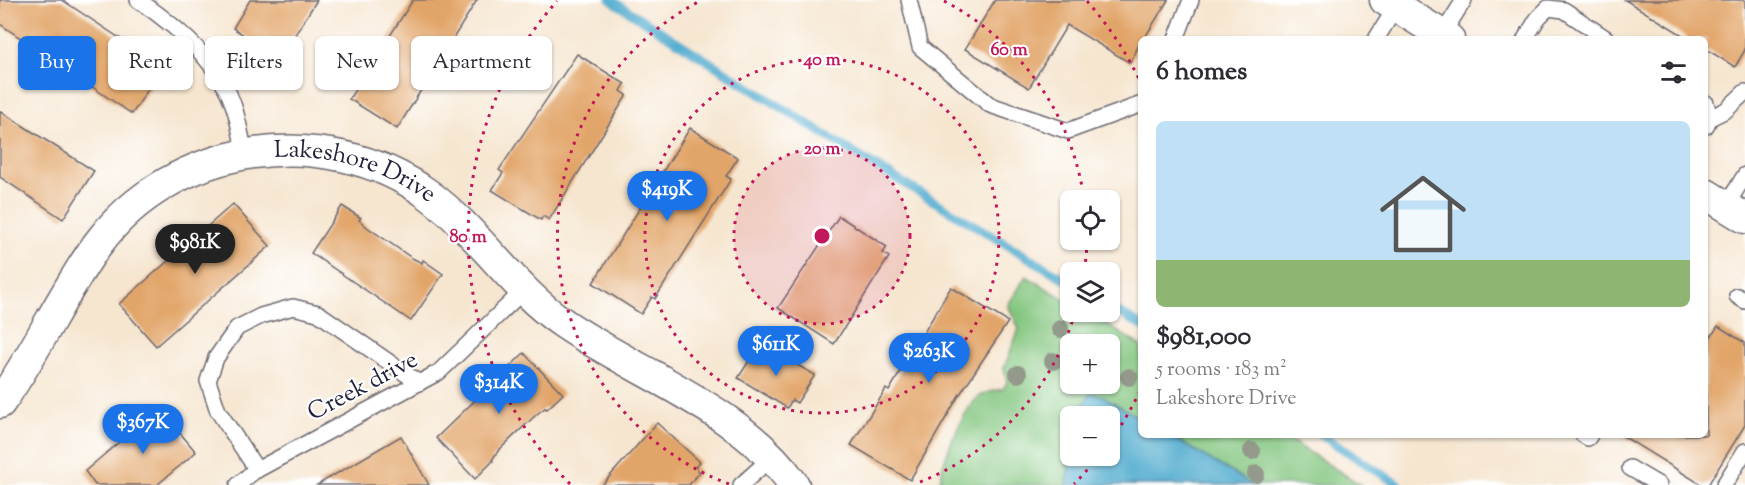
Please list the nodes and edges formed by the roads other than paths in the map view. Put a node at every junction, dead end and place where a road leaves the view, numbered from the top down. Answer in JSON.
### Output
{"nodes":[{"id":1,"x":138,"y":0,"type":"edge"},
{"id":2,"x":909,"y":0,"type":"edge"},
{"id":3,"x":1191,"y":0,"type":"edge"},
{"id":4,"x":1464,"y":0,"type":"edge"},
{"id":5,"x":1391,"y":3,"type":"edge"},
{"id":6,"x":1546,"y":4,"type":"edge"},
{"id":7,"x":1177,"y":36,"type":"edge"},
{"id":8,"x":1377,"y":36,"type":"edge"},
{"id":9,"x":1443,"y":36,"type":"edge"},
{"id":10,"x":1446,"y":36,"type":"edge"},
{"id":11,"x":1527,"y":36,"type":"edge"},
{"id":12,"x":1603,"y":36,"type":"edge"},
{"id":13,"x":1745,"y":92,"type":"edge"},
{"id":14,"x":1138,"y":105,"type":"edge"},
{"id":15,"x":1708,"y":116,"type":"edge"},
{"id":16,"x":245,"y":153,"type":"junction"},
{"id":17,"x":1745,"y":175,"type":"edge"},
{"id":18,"x":1719,"y":207,"type":"edge"},
{"id":19,"x":525,"y":289,"type":"junction"},
{"id":20,"x":419,"y":383,"type":"junction"},
{"id":21,"x":0,"y":404,"type":"edge"},
{"id":22,"x":1745,"y":451,"type":"edge"},
{"id":23,"x":772,"y":458,"type":"junction"},
{"id":24,"x":1630,"y":468,"type":"dead end"},
{"id":25,"x":257,"y":470,"type":"junction"},
{"id":26,"x":238,"y":485,"type":"edge"},
{"id":27,"x":741,"y":485,"type":"edge"},
{"id":28,"x":794,"y":485,"type":"edge"},
{"id":29,"x":1659,"y":485,"type":"edge"},
{"id":30,"x":1724,"y":485,"type":"edge"}],
"edges":[{"from":1,"to":16,"type":"lane"},
{"from":2,"to":14,"type":"lane"},
{"from":3,"to":7,"type":"lane"},
{"from":4,"to":10,"type":"lane"},
{"from":5,"to":8,"type":"lane"},
{"from":5,"to":9,"type":"street"},
{"from":6,"to":11,"type":"lane"},
{"from":6,"to":12,"type":"lane"},
{"from":13,"to":15,"type":"lane"},
{"from":16,"to":19,"type":"street","name":"Lakeshore Drive"},
{"from":16,"to":21,"type":"street","name":"Lakeshore Drive"},
{"from":17,"to":18,"type":"lane"},
{"from":19,"to":20,"type":"lane","name":"Creek drive"},
{"from":19,"to":23,"type":"street","name":"Lakeshore Drive"},
{"from":20,"to":25,"type":"lane","name":"Creek drive"},
{"from":20,"to":25,"type":"lane"},
{"from":22,"to":30,"type":"lane"},
{"from":23,"to":27,"type":"lane"},
{"from":23,"to":28,"type":"street","name":"Lakeshore Drive"},
{"from":24,"to":29,"type":"lane"},
{"from":25,"to":26,"type":"lane","name":"Creek drive"}]}
